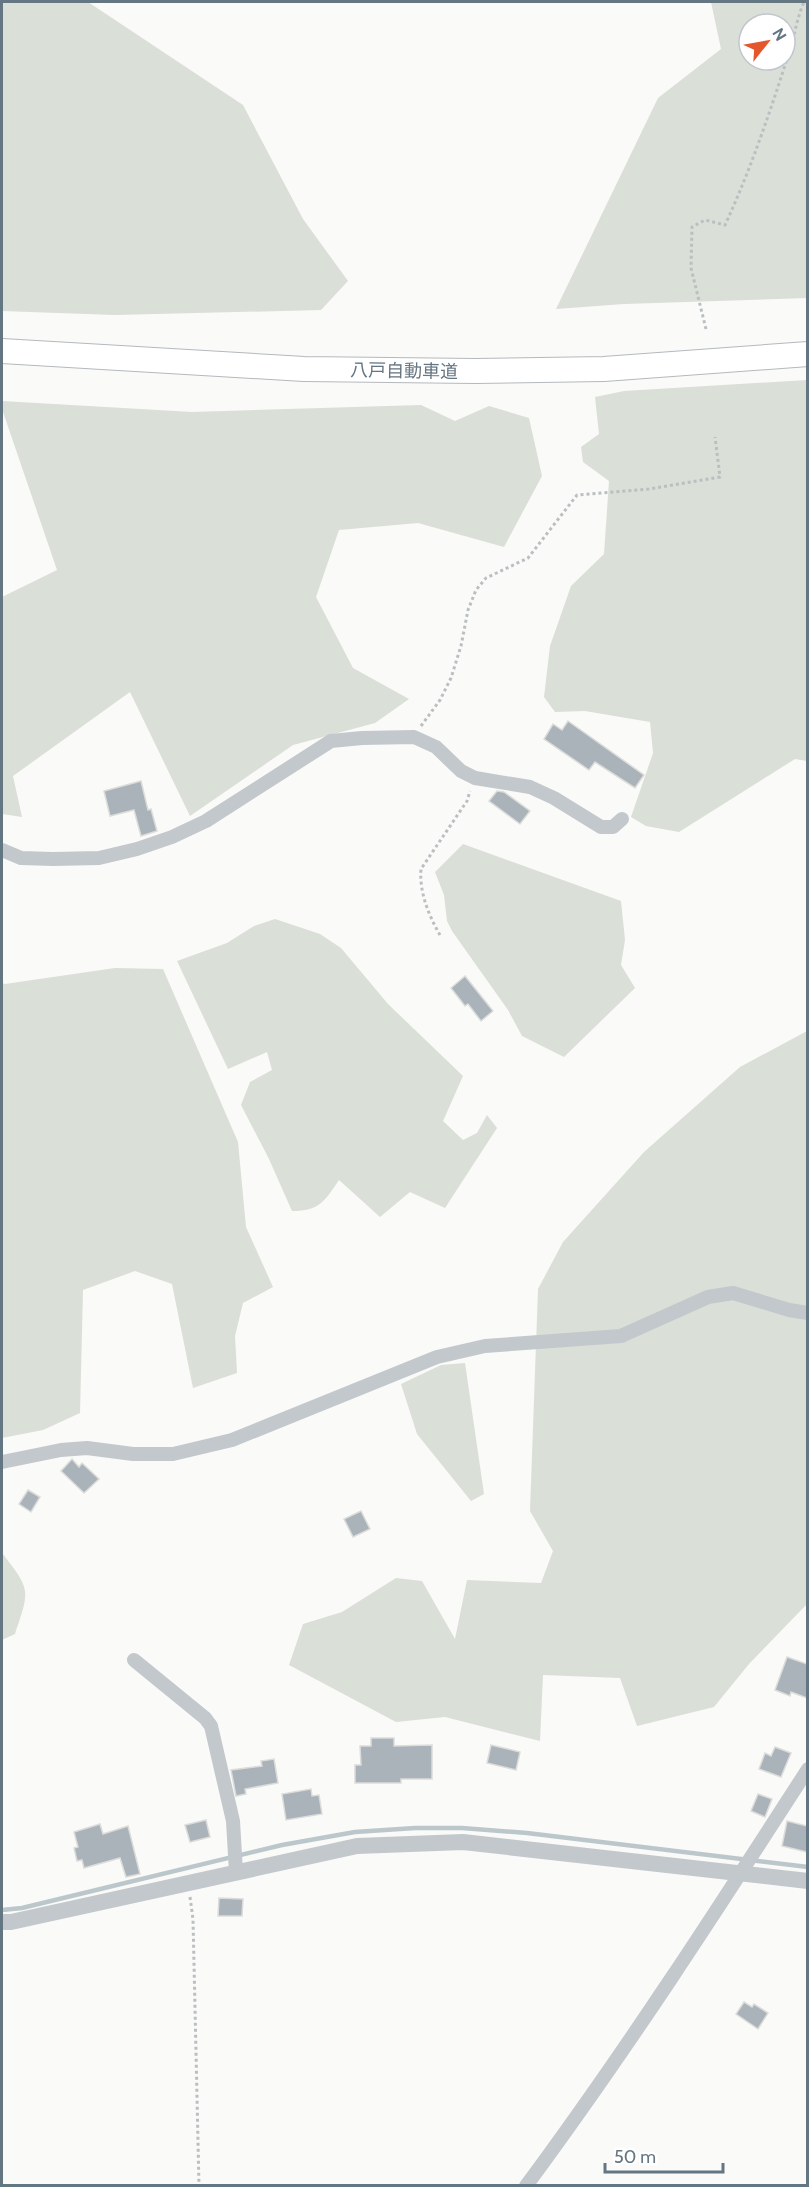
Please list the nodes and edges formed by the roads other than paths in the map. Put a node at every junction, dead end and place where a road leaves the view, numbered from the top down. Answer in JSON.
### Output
{"nodes":[{"id":1,"x":2,"y":351,"type":"edge"},
{"id":2,"x":807,"y":354,"type":"edge"},
{"id":3,"x":622,"y":819,"type":"dead end"},
{"id":4,"x":2,"y":850,"type":"edge"},
{"id":5,"x":807,"y":1313,"type":"edge"},
{"id":6,"x":2,"y":1462,"type":"edge"},
{"id":7,"x":134,"y":1660,"type":"dead end"},
{"id":8,"x":807,"y":1769,"type":"edge"},
{"id":9,"x":236,"y":1872,"type":"junction"},
{"id":10,"x":741,"y":1873,"type":"junction"},
{"id":11,"x":807,"y":1881,"type":"edge"},
{"id":12,"x":2,"y":1922,"type":"edge"},
{"id":13,"x":526,"y":2186,"type":"edge"}],
"edges":[{"from":1,"to":2,"type":"highway","name":"八戸自動車道"},
{"from":3,"to":4,"type":"street"},
{"from":5,"to":6,"type":"street"},
{"from":7,"to":9,"type":"street"},
{"from":8,"to":10,"type":"street"},
{"from":9,"to":10,"type":"street"},
{"from":9,"to":12,"type":"street"},
{"from":10,"to":11,"type":"street"},
{"from":10,"to":13,"type":"street"}]}
